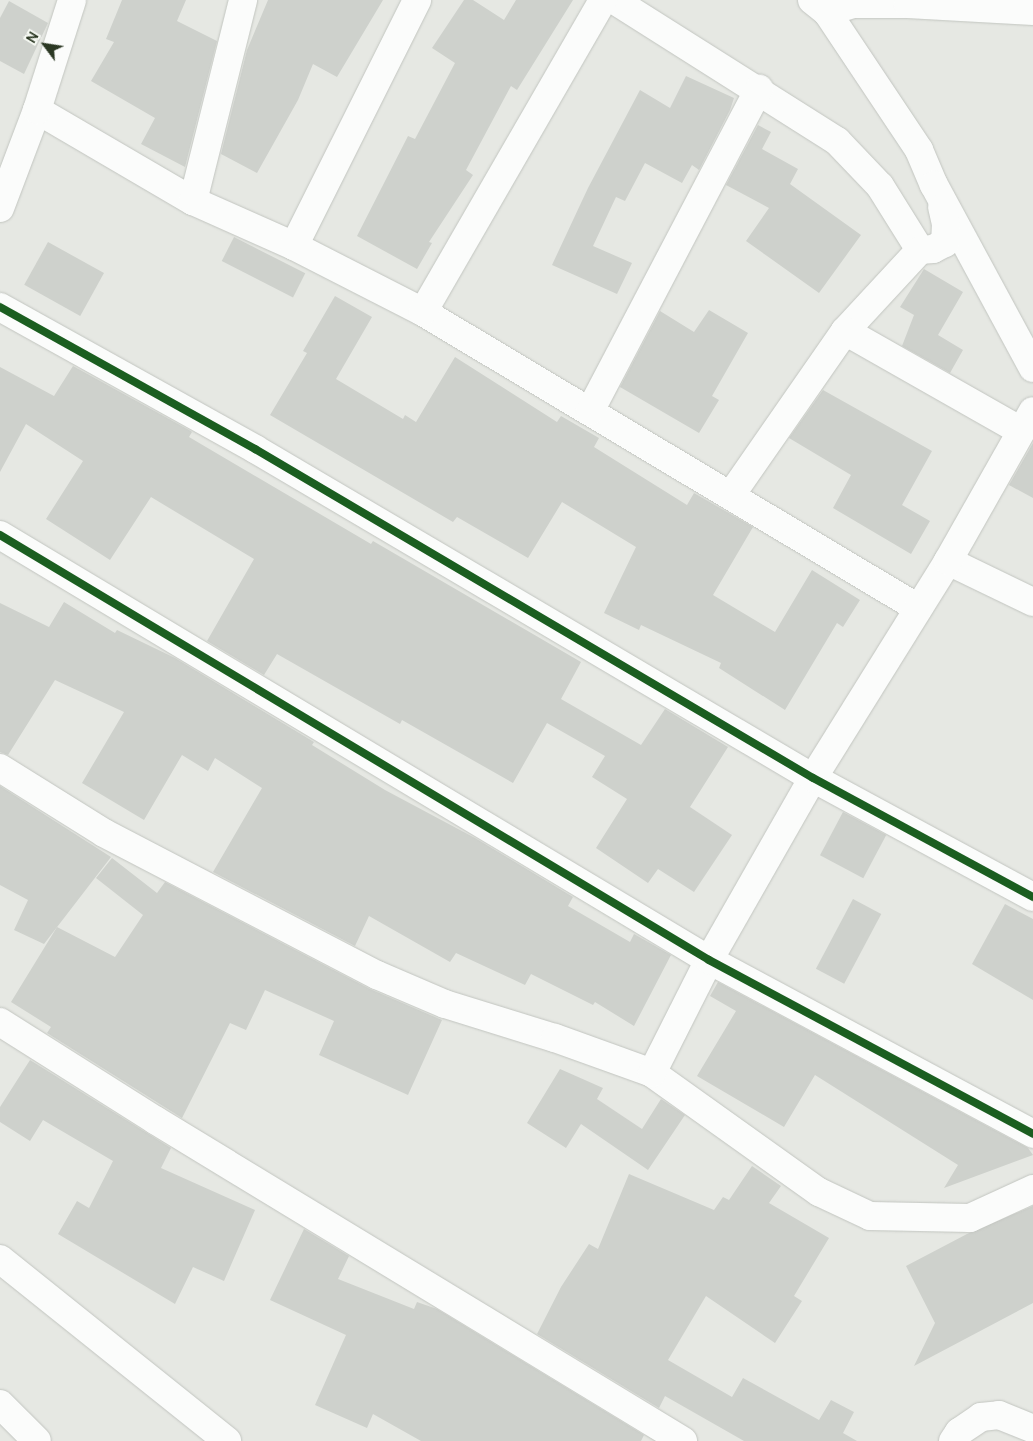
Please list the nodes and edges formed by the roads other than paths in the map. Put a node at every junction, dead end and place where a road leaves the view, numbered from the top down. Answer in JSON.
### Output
{"nodes":[{"id":1,"x":72,"y":0,"type":"edge"},
{"id":2,"x":243,"y":0,"type":"edge"},
{"id":3,"x":417,"y":0,"type":"edge"},
{"id":4,"x":603,"y":0,"type":"edge"},
{"id":5,"x":614,"y":0,"type":"edge"},
{"id":6,"x":822,"y":4,"type":"edge"},
{"id":7,"x":1033,"y":11,"type":"edge"},
{"id":8,"x":760,"y":89,"type":"junction"},
{"id":9,"x":37,"y":110,"type":"junction"},
{"id":10,"x":934,"y":185,"type":"junction"},
{"id":11,"x":193,"y":201,"type":"junction"},
{"id":12,"x":0,"y":208,"type":"edge"},
{"id":13,"x":294,"y":246,"type":"junction"},
{"id":14,"x":920,"y":250,"type":"junction"},
{"id":15,"x":0,"y":307,"type":"edge"},
{"id":16,"x":423,"y":312,"type":"junction"},
{"id":17,"x":845,"y":331,"type":"junction"},
{"id":18,"x":1033,"y":368,"type":"edge"},
{"id":19,"x":590,"y":411,"type":"junction"},
{"id":20,"x":1027,"y":421,"type":"edge"},
{"id":21,"x":730,"y":495,"type":"junction"},
{"id":22,"x":0,"y":535,"type":"edge"},
{"id":23,"x":948,"y":561,"type":"junction"},
{"id":24,"x":1033,"y":602,"type":"edge"},
{"id":25,"x":918,"y":608,"type":"junction"},
{"id":26,"x":0,"y":768,"type":"edge"},
{"id":27,"x":813,"y":778,"type":"junction"},
{"id":28,"x":1033,"y":897,"type":"edge"},
{"id":29,"x":709,"y":960,"type":"junction"},
{"id":30,"x":0,"y":1022,"type":"edge"},
{"id":31,"x":652,"y":1073,"type":"junction"},
{"id":32,"x":1033,"y":1134,"type":"edge"},
{"id":33,"x":1033,"y":1189,"type":"edge"},
{"id":34,"x":0,"y":1259,"type":"edge"},
{"id":35,"x":0,"y":1404,"type":"edge"},
{"id":36,"x":1033,"y":1429,"type":"edge"},
{"id":37,"x":37,"y":1441,"type":"edge"},
{"id":38,"x":227,"y":1441,"type":"edge"},
{"id":39,"x":684,"y":1441,"type":"edge"},
{"id":40,"x":953,"y":1441,"type":"edge"}],
"edges":[{"from":1,"to":9,"type":"street"},
{"from":2,"to":11,"type":"street"},
{"from":3,"to":13,"type":"street"},
{"from":4,"to":16,"type":"street"},
{"from":5,"to":8,"type":"street"},
{"from":6,"to":7,"type":"street"},
{"from":6,"to":10,"type":"street"},
{"from":8,"to":14,"type":"street"},
{"from":8,"to":19,"type":"street"},
{"from":9,"to":11,"type":"street"},
{"from":9,"to":12,"type":"street"},
{"from":10,"to":14,"type":"street"},
{"from":10,"to":18,"type":"street"},
{"from":11,"to":13,"type":"street"},
{"from":13,"to":16,"type":"street"},
{"from":14,"to":17,"type":"street"},
{"from":15,"to":27,"type":"street"},
{"from":16,"to":19,"type":"street"},
{"from":17,"to":20,"type":"street"},
{"from":17,"to":21,"type":"street"},
{"from":19,"to":21,"type":"street"},
{"from":20,"to":23,"type":"street"},
{"from":21,"to":25,"type":"street"},
{"from":22,"to":29,"type":"street"},
{"from":23,"to":24,"type":"street"},
{"from":23,"to":25,"type":"street"},
{"from":25,"to":27,"type":"street"},
{"from":26,"to":31,"type":"street"},
{"from":27,"to":28,"type":"street"},
{"from":27,"to":29,"type":"street"},
{"from":29,"to":31,"type":"street"},
{"from":29,"to":32,"type":"street"},
{"from":30,"to":39,"type":"street"},
{"from":31,"to":33,"type":"street"},
{"from":34,"to":38,"type":"street"},
{"from":35,"to":37,"type":"street"},
{"from":36,"to":40,"type":"street"}]}
